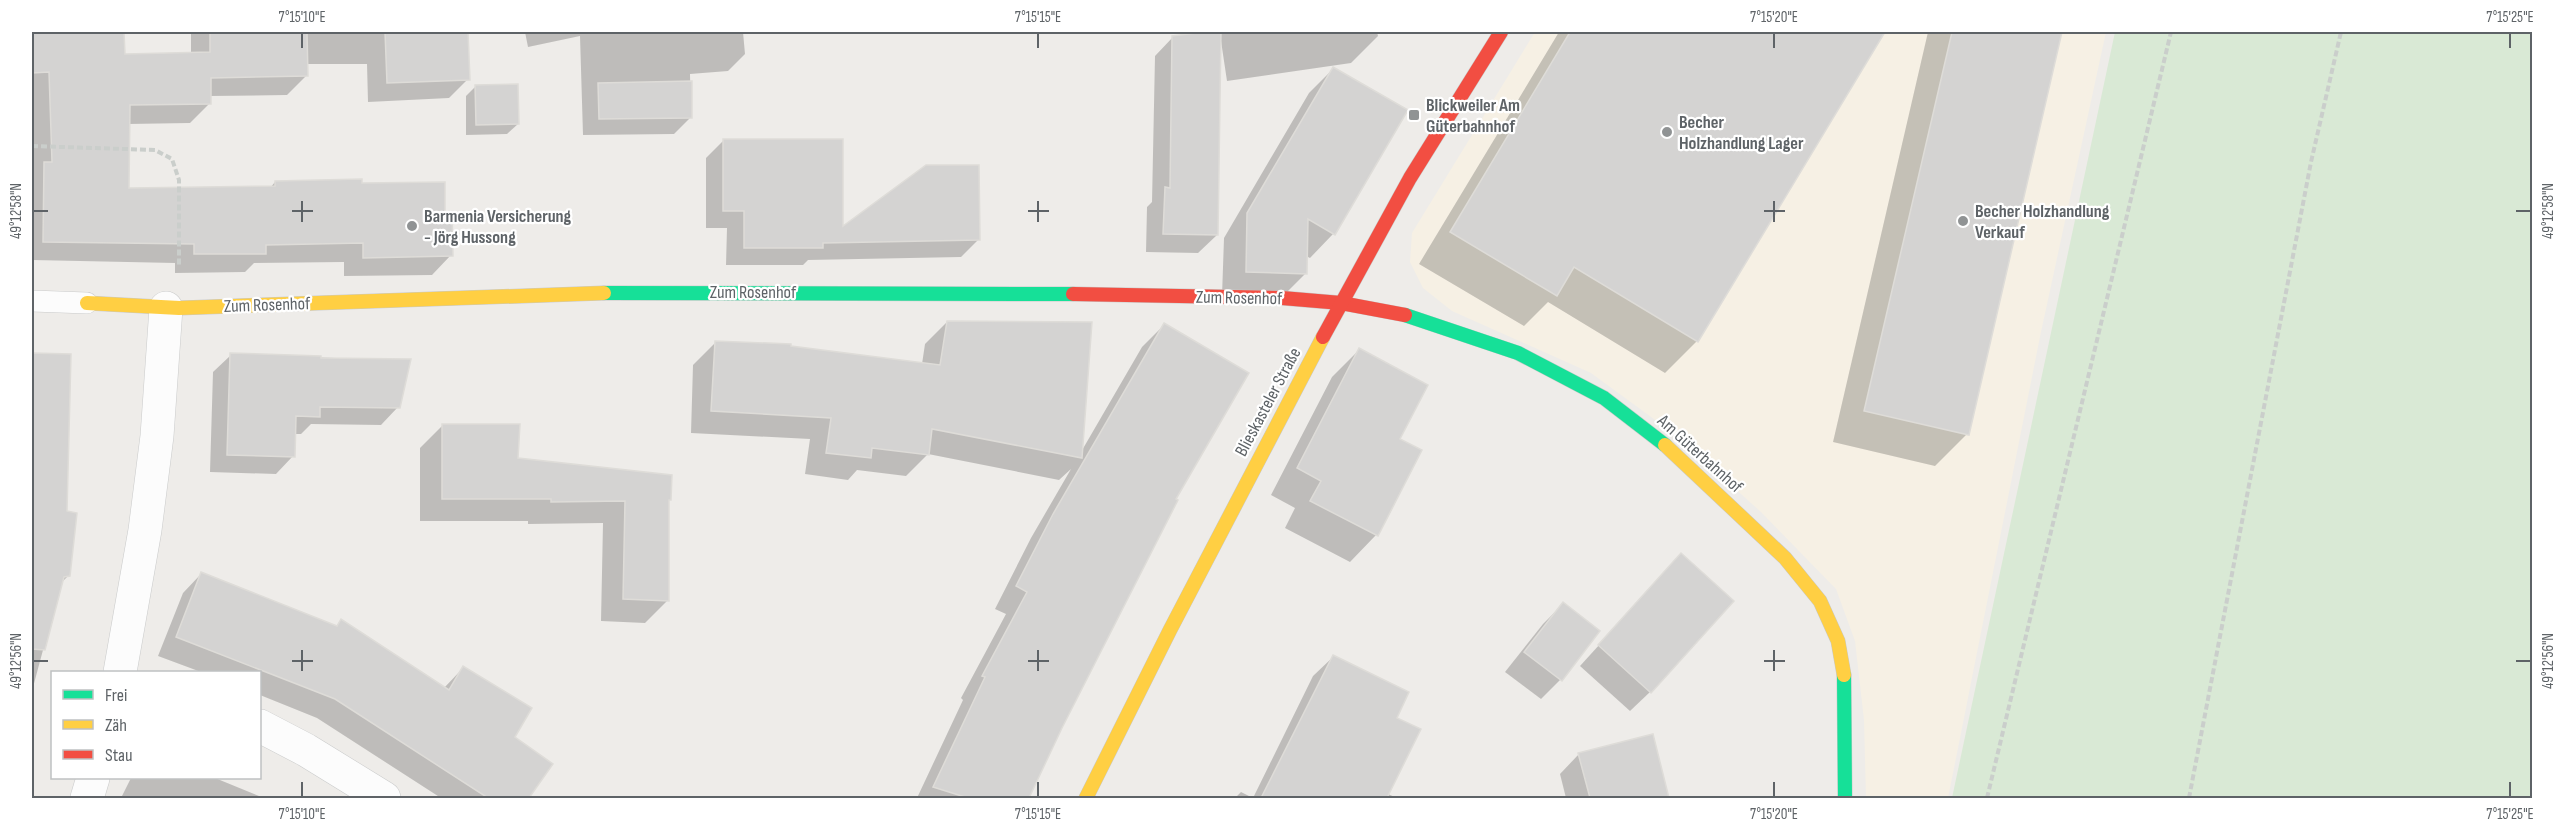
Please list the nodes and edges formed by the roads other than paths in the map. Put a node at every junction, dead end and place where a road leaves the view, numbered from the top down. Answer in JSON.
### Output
{"nodes":[{"id":1,"x":1495,"y":34,"type":"edge"},
{"id":2,"x":32,"y":301,"type":"edge"},
{"id":3,"x":87,"y":303,"type":"joint"},
{"id":4,"x":1341,"y":303,"type":"junction"},
{"id":5,"x":172,"y":308,"type":"junction"},
{"id":6,"x":128,"y":670,"type":"edge"},
{"id":7,"x":261,"y":727,"type":"edge"},
{"id":8,"x":92,"y":779,"type":"edge"},
{"id":9,"x":87,"y":798,"type":"edge"},
{"id":10,"x":384,"y":798,"type":"edge"},
{"id":11,"x":1086,"y":798,"type":"edge"},
{"id":12,"x":1845,"y":798,"type":"edge"}],
"edges":[{"from":1,"to":4,"type":"street","name":"Blieskasteler Straße"},
{"from":2,"to":3,"type":"lane"},
{"from":3,"to":5,"type":"street","name":"Zum Rosenhof"},
{"from":4,"to":5,"type":"street","name":"Zum Rosenhof"},
{"from":4,"to":11,"type":"street","name":"Blieskasteler Straße"},
{"from":4,"to":12,"type":"street","name":"Am Güterbahnhof"},
{"from":5,"to":6,"type":"street"},
{"from":7,"to":10,"type":"street"},
{"from":8,"to":9,"type":"street"}]}
